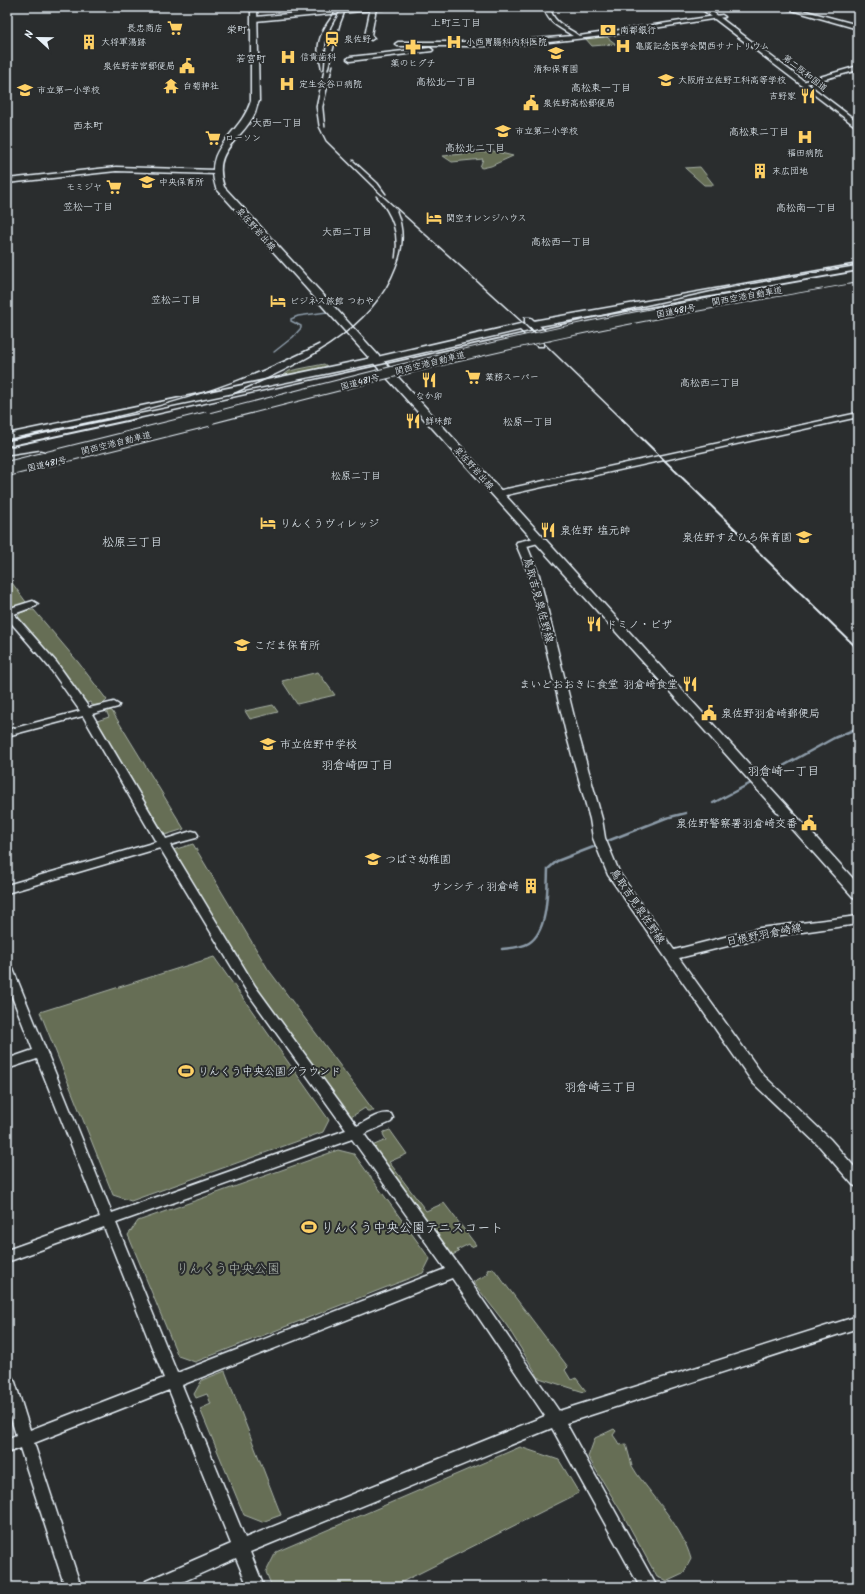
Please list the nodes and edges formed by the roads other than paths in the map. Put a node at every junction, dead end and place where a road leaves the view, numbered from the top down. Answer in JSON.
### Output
{"nodes":[{"id":1,"x":254,"y":7,"type":"edge"},
{"id":2,"x":383,"y":7,"type":"edge"},
{"id":3,"x":547,"y":7,"type":"edge"},
{"id":4,"x":702,"y":7,"type":"edge"},
{"id":5,"x":709,"y":7,"type":"edge"},
{"id":6,"x":784,"y":7,"type":"edge"},
{"id":7,"x":373,"y":8,"type":"edge"},
{"id":8,"x":255,"y":18,"type":"junction"},
{"id":9,"x":719,"y":18,"type":"junction"},
{"id":10,"x":858,"y":27,"type":"edge"},
{"id":11,"x":577,"y":37,"type":"junction"},
{"id":12,"x":371,"y":38,"type":"dead end"},
{"id":13,"x":398,"y":44,"type":"dead end"},
{"id":14,"x":460,"y":45,"type":"junction"},
{"id":15,"x":350,"y":59,"type":"dead end"},
{"id":16,"x":858,"y":68,"type":"edge"},
{"id":17,"x":804,"y":82,"type":"junction"},
{"id":18,"x":857,"y":123,"type":"edge"},
{"id":19,"x":215,"y":172,"type":"junction"},
{"id":20,"x":7,"y":181,"type":"edge"},
{"id":21,"x":858,"y":270,"type":"edge"},
{"id":22,"x":858,"y":278,"type":"edge"},
{"id":23,"x":858,"y":282,"type":"edge"},
{"id":24,"x":800,"y":288,"type":"junction"},
{"id":25,"x":528,"y":324,"type":"junction"},
{"id":26,"x":541,"y":341,"type":"junction"},
{"id":27,"x":377,"y":360,"type":"junction"},
{"id":28,"x":390,"y":374,"type":"junction"},
{"id":29,"x":858,"y":415,"type":"edge"},
{"id":30,"x":7,"y":437,"type":"edge"},
{"id":31,"x":40,"y":455,"type":"junction"},
{"id":32,"x":7,"y":460,"type":"edge"},
{"id":33,"x":7,"y":463,"type":"edge"},
{"id":34,"x":7,"y":468,"type":"edge"},
{"id":35,"x":7,"y":473,"type":"edge"},
{"id":36,"x":497,"y":494,"type":"junction"},
{"id":37,"x":539,"y":540,"type":"junction"},
{"id":38,"x":33,"y":604,"type":"dead end"},
{"id":39,"x":7,"y":612,"type":"edge"},
{"id":40,"x":114,"y":705,"type":"dead end"},
{"id":41,"x":86,"y":713,"type":"junction"},
{"id":42,"x":7,"y":733,"type":"edge"},
{"id":43,"x":192,"y":835,"type":"dead end"},
{"id":44,"x":164,"y":844,"type":"junction"},
{"id":45,"x":7,"y":889,"type":"edge"},
{"id":46,"x":858,"y":893,"type":"edge"},
{"id":47,"x":858,"y":920,"type":"edge"},
{"id":48,"x":671,"y":955,"type":"junction"},
{"id":49,"x":7,"y":969,"type":"edge"},
{"id":50,"x":40,"y":1053,"type":"junction"},
{"id":51,"x":7,"y":1064,"type":"edge"},
{"id":52,"x":386,"y":1118,"type":"dead end"},
{"id":53,"x":354,"y":1133,"type":"junction"},
{"id":54,"x":858,"y":1181,"type":"edge"},
{"id":55,"x":108,"y":1221,"type":"junction"},
{"id":56,"x":7,"y":1256,"type":"edge"},
{"id":57,"x":455,"y":1271,"type":"junction"},
{"id":58,"x":858,"y":1322,"type":"edge"},
{"id":59,"x":173,"y":1380,"type":"junction"},
{"id":60,"x":7,"y":1382,"type":"edge"},
{"id":61,"x":556,"y":1419,"type":"junction"},
{"id":62,"x":25,"y":1439,"type":"junction"},
{"id":63,"x":7,"y":1446,"type":"edge"},
{"id":64,"x":241,"y":1548,"type":"junction"},
{"id":65,"x":73,"y":1587,"type":"edge"},
{"id":66,"x":152,"y":1587,"type":"edge"},
{"id":67,"x":256,"y":1587,"type":"edge"},
{"id":68,"x":649,"y":1587,"type":"edge"}],
"edges":[{"from":1,"to":8,"type":"main road"},
{"from":2,"to":7,"type":"main road"},
{"from":3,"to":11,"type":"street"},
{"from":4,"to":9,"type":"highway","name":"第二阪和国道"},
{"from":5,"to":9,"type":"highway","name":"第二阪和国道"},
{"from":6,"to":10,"type":"main road"},
{"from":7,"to":8,"type":"main road"},
{"from":7,"to":12,"type":"street"},
{"from":8,"to":19,"type":"main road"},
{"from":9,"to":11,"type":"street"},
{"from":9,"to":17,"type":"highway","name":"第二阪和国道"},
{"from":11,"to":14,"type":"street"},
{"from":13,"to":14,"type":"street"},
{"from":14,"to":15,"type":"street"},
{"from":16,"to":17,"type":"street"},
{"from":17,"to":18,"type":"highway","name":"第二阪和国道"},
{"from":19,"to":20,"type":"street"},
{"from":19,"to":27,"type":"main road","name":"泉佐野岩出線"},
{"from":21,"to":25,"type":"highway","name":"国道481号"},
{"from":21,"to":31,"type":"highway","name":"関西空港自動車道"},
{"from":22,"to":24,"type":"highway"},
{"from":22,"to":34,"type":"highway","name":"関西空港自動車道","bridge":true},
{"from":23,"to":24,"type":"highway","name":"国道481号"},
{"from":24,"to":26,"type":"highway","name":"国道481号"},
{"from":25,"to":26,"type":"street"},
{"from":25,"to":26,"type":"street"},
{"from":25,"to":27,"type":"highway","name":"国道481号"},
{"from":26,"to":28,"type":"highway","name":"国道481号"},
{"from":27,"to":28,"type":"main road","name":"泉佐野岩出線"},
{"from":27,"to":30,"type":"highway","name":"国道481号"},
{"from":28,"to":35,"type":"highway","name":"国道481号"},
{"from":28,"to":36,"type":"main road","name":"泉佐野岩出線"},
{"from":29,"to":36,"type":"street"},
{"from":31,"to":32,"type":"highway"},
{"from":31,"to":33,"type":"highway","name":"関西空港自動車道"},
{"from":36,"to":37,"type":"main road","name":"泉佐野岩出線"},
{"from":37,"to":46,"type":"main road","name":"泉佐野岩出線"},
{"from":37,"to":48,"type":"main road","name":"鳥取吉見泉佐野線"},
{"from":38,"to":39,"type":"street"},
{"from":39,"to":41,"type":"street"},
{"from":40,"to":41,"type":"street"},
{"from":41,"to":42,"type":"street"},
{"from":41,"to":44,"type":"street"},
{"from":43,"to":44,"type":"street"},
{"from":44,"to":45,"type":"street"},
{"from":44,"to":53,"type":"street"},
{"from":47,"to":48,"type":"main road","name":"日根野羽倉崎線"},
{"from":48,"to":54,"type":"main road","name":"鳥取吉見泉佐野線"},
{"from":49,"to":50,"type":"street"},
{"from":50,"to":51,"type":"street"},
{"from":50,"to":55,"type":"street"},
{"from":52,"to":53,"type":"street"},
{"from":53,"to":55,"type":"street"},
{"from":53,"to":57,"type":"street"},
{"from":55,"to":56,"type":"street"},
{"from":55,"to":59,"type":"street"},
{"from":57,"to":59,"type":"street"},
{"from":57,"to":61,"type":"street"},
{"from":58,"to":61,"type":"street"},
{"from":59,"to":62,"type":"street"},
{"from":59,"to":64,"type":"street"},
{"from":60,"to":62,"type":"street"},
{"from":61,"to":64,"type":"street"},
{"from":61,"to":68,"type":"street"},
{"from":62,"to":63,"type":"street"},
{"from":62,"to":65,"type":"street"},
{"from":64,"to":66,"type":"street"},
{"from":64,"to":67,"type":"street"}]}
